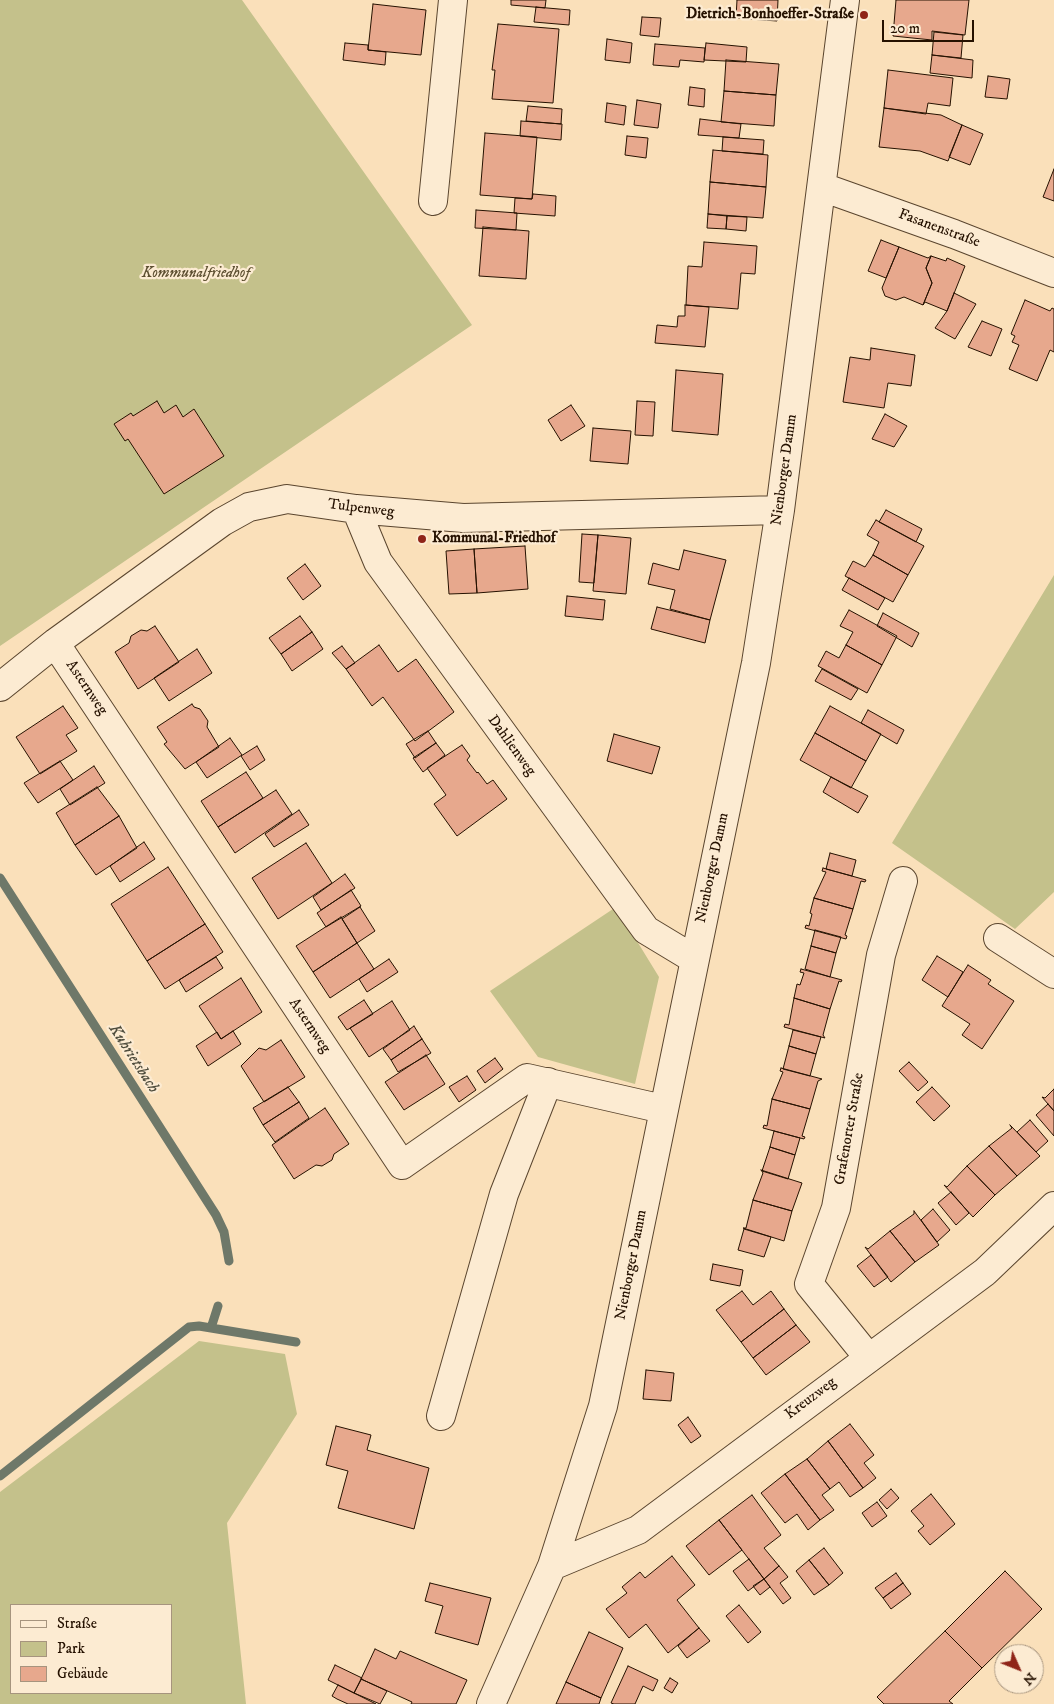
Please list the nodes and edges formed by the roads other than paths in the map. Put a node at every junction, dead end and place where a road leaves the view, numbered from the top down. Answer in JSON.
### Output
{"nodes":[{"id":1,"x":453,"y":0,"type":"edge"},
{"id":2,"x":842,"y":4,"type":"edge"},
{"id":3,"x":822,"y":187,"type":"junction"},
{"id":4,"x":433,"y":201,"type":"dead end"},
{"id":5,"x":1054,"y":273,"type":"edge"},
{"id":6,"x":356,"y":509,"type":"junction"},
{"id":7,"x":780,"y":510,"type":"junction"},
{"id":8,"x":56,"y":643,"type":"junction"},
{"id":9,"x":0,"y":687,"type":"edge"},
{"id":10,"x":903,"y":881,"type":"dead end"},
{"id":11,"x":998,"y":938,"type":"dead end"},
{"id":12,"x":694,"y":959,"type":"junction"},
{"id":13,"x":1054,"y":974,"type":"edge"},
{"id":14,"x":548,"y":1082,"type":"junction"},
{"id":15,"x":663,"y":1109,"type":"junction"},
{"id":16,"x":1054,"y":1206,"type":"edge"},
{"id":17,"x":868,"y":1357,"type":"junction"},
{"id":18,"x":441,"y":1416,"type":"dead end"},
{"id":19,"x":552,"y":1566,"type":"junction"},
{"id":20,"x":490,"y":1704,"type":"edge"}],
"edges":[{"from":1,"to":4,"type":"street"},
{"from":2,"to":3,"type":"street","name":"Nienborger Damm"},
{"from":3,"to":5,"type":"street","name":"Fasanenstraße"},
{"from":3,"to":7,"type":"street","name":"Nienborger Damm"},
{"from":6,"to":7,"type":"street","name":"Tulpenweg"},
{"from":6,"to":8,"type":"street","name":"Tulpenweg"},
{"from":6,"to":12,"type":"street","name":"Dahlienweg"},
{"from":7,"to":12,"type":"street","name":"Nienborger Damm"},
{"from":8,"to":9,"type":"street","name":"Tulpenweg"},
{"from":8,"to":14,"type":"street","name":"Asternweg"},
{"from":10,"to":17,"type":"street","name":"Grafenorter Straße"},
{"from":11,"to":13,"type":"street"},
{"from":12,"to":15,"type":"street","name":"Nienborger Damm"},
{"from":14,"to":15,"type":"street","name":"Asternweg"},
{"from":14,"to":18,"type":"street"},
{"from":15,"to":19,"type":"street","name":"Nienborger Damm"},
{"from":16,"to":17,"type":"street","name":"Kreuzweg"},
{"from":17,"to":19,"type":"street","name":"Kreuzweg"},
{"from":19,"to":20,"type":"street","name":"Nienborger Damm"}]}
